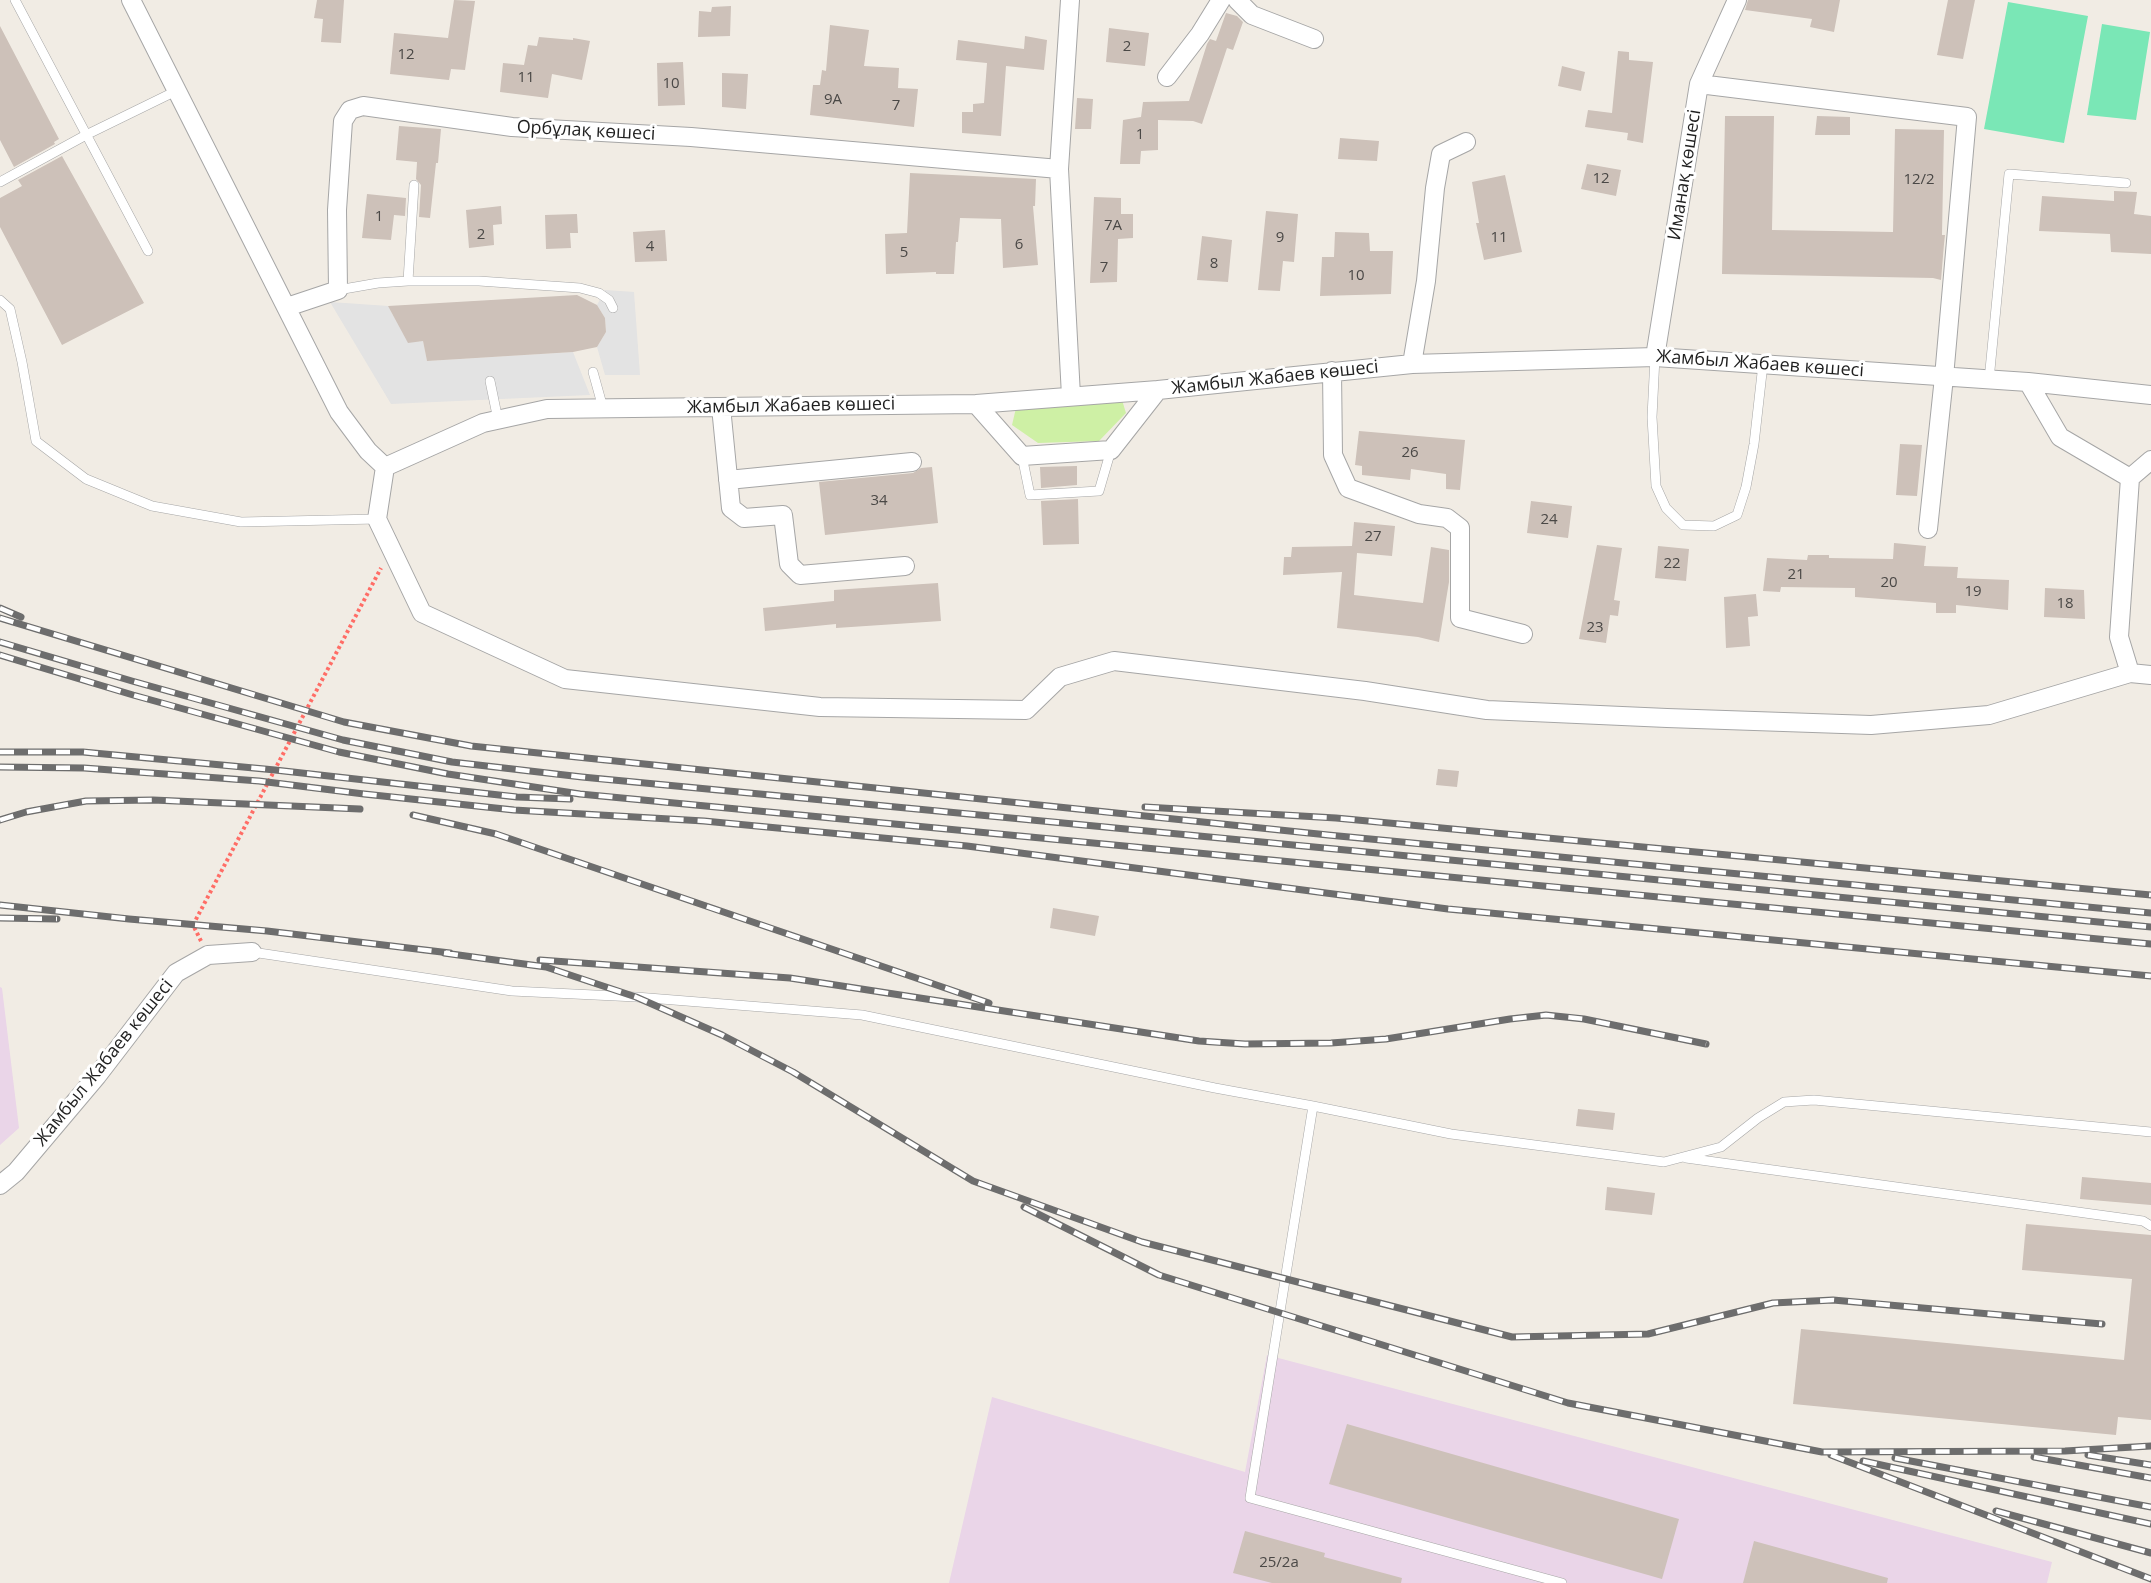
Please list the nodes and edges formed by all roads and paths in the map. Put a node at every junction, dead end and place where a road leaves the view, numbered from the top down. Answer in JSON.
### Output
{"nodes":[{"id":1,"x":15,"y":0,"type":"edge"},
{"id":2,"x":131,"y":0,"type":"edge"},
{"id":3,"x":1070,"y":0,"type":"edge"},
{"id":4,"x":1221,"y":0,"type":"edge"},
{"id":5,"x":1237,"y":0,"type":"edge"},
{"id":6,"x":1737,"y":0,"type":"edge"},
{"id":7,"x":1314,"y":39,"type":"dead end"},
{"id":8,"x":1167,"y":77,"type":"dead end"},
{"id":9,"x":1699,"y":84,"type":"junction"},
{"id":10,"x":176,"y":91,"type":"junction"},
{"id":11,"x":86,"y":135,"type":"junction"},
{"id":12,"x":1466,"y":142,"type":"dead end"},
{"id":13,"x":1059,"y":169,"type":"junction"},
{"id":14,"x":0,"y":182,"type":"edge"},
{"id":15,"x":2126,"y":183,"type":"dead end"},
{"id":16,"x":414,"y":184,"type":"dead end"},
{"id":17,"x":148,"y":251,"type":"dead end"},
{"id":18,"x":408,"y":281,"type":"junction"},
{"id":19,"x":338,"y":290,"type":"junction"},
{"id":20,"x":0,"y":300,"type":"edge"},
{"id":21,"x":286,"y":307,"type":"junction"},
{"id":22,"x":613,"y":308,"type":"dead end"},
{"id":23,"x":1655,"y":357,"type":"junction"},
{"id":24,"x":1412,"y":364,"type":"junction"},
{"id":25,"x":1763,"y":364,"type":"junction"},
{"id":26,"x":1332,"y":371,"type":"junction"},
{"id":27,"x":593,"y":372,"type":"dead end"},
{"id":28,"x":1944,"y":377,"type":"junction"},
{"id":29,"x":1989,"y":380,"type":"junction"},
{"id":30,"x":490,"y":381,"type":"dead end"},
{"id":31,"x":2028,"y":382,"type":"junction"},
{"id":32,"x":1158,"y":390,"type":"junction"},
{"id":33,"x":2151,"y":395,"type":"edge"},
{"id":34,"x":1071,"y":396,"type":"junction"},
{"id":35,"x":976,"y":404,"type":"junction"},
{"id":36,"x":721,"y":407,"type":"junction"},
{"id":37,"x":603,"y":408,"type":"junction"},
{"id":38,"x":498,"y":420,"type":"junction"},
{"id":39,"x":1111,"y":450,"type":"junction"},
{"id":40,"x":1022,"y":456,"type":"junction"},
{"id":41,"x":2151,"y":460,"type":"edge"},
{"id":42,"x":912,"y":462,"type":"dead end"},
{"id":43,"x":385,"y":467,"type":"junction"},
{"id":44,"x":2130,"y":478,"type":"junction"},
{"id":45,"x":728,"y":480,"type":"junction"},
{"id":46,"x":377,"y":519,"type":"junction"},
{"id":47,"x":1928,"y":529,"type":"dead end"},
{"id":48,"x":392,"y":549,"type":"junction"},
{"id":49,"x":904,"y":566,"type":"dead end"},
{"id":50,"x":1523,"y":634,"type":"dead end"},
{"id":51,"x":2130,"y":673,"type":"junction"},
{"id":52,"x":2151,"y":675,"type":"edge"},
{"id":53,"x":252,"y":952,"type":"joint"},
{"id":54,"x":208,"y":954,"type":"junction"},
{"id":55,"x":1313,"y":1106,"type":"junction"},
{"id":56,"x":2151,"y":1132,"type":"edge"},
{"id":57,"x":1681,"y":1157,"type":"junction"},
{"id":58,"x":0,"y":1185,"type":"edge"},
{"id":59,"x":2151,"y":1226,"type":"edge"},
{"id":60,"x":1562,"y":1583,"type":"edge"}],
"edges":[{"from":1,"to":11,"type":"lane"},
{"from":2,"to":10,"type":"street"},
{"from":3,"to":13,"type":"street"},
{"from":4,"to":8,"type":"street"},
{"from":5,"to":7,"type":"street"},
{"from":6,"to":9,"type":"street","name":"Иманақ көшесі"},
{"from":9,"to":23,"type":"street","name":"Иманақ көшесі"},
{"from":9,"to":28,"type":"street"},
{"from":10,"to":11,"type":"lane"},
{"from":10,"to":21,"type":"street"},
{"from":11,"to":14,"type":"lane"},
{"from":11,"to":17,"type":"lane"},
{"from":12,"to":24,"type":"street"},
{"from":13,"to":19,"type":"street","name":"Орбұлақ көшесі"},
{"from":13,"to":34,"type":"street"},
{"from":15,"to":29,"type":"lane"},
{"from":16,"to":18,"type":"lane"},
{"from":18,"to":19,"type":"lane"},
{"from":18,"to":22,"type":"lane"},
{"from":19,"to":21,"type":"street"},
{"from":20,"to":46,"type":"lane"},
{"from":21,"to":43,"type":"street"},
{"from":23,"to":24,"type":"street","name":"Жамбыл Жабаев көшесі"},
{"from":23,"to":25,"type":"street","name":"Жамбыл Жабаев көшесі"},
{"from":23,"to":25,"type":"lane"},
{"from":24,"to":26,"type":"street","name":"Жамбыл Жабаев көшесі"},
{"from":25,"to":28,"type":"street","name":"Жамбыл Жабаев көшесі"},
{"from":26,"to":32,"type":"street","name":"Жамбыл Жабаев көшесі"},
{"from":26,"to":50,"type":"street"},
{"from":27,"to":37,"type":"lane"},
{"from":28,"to":29,"type":"street","name":"Жамбыл Жабаев көшесі"},
{"from":28,"to":47,"type":"street"},
{"from":29,"to":31,"type":"street","name":"Жамбыл Жабаев көшесі"},
{"from":30,"to":38,"type":"lane"},
{"from":31,"to":33,"type":"street","name":"Жамбыл Жабаев көшесі"},
{"from":31,"to":44,"type":"street"},
{"from":32,"to":34,"type":"street","name":"Жамбыл Жабаев көшесі"},
{"from":32,"to":39,"type":"street"},
{"from":34,"to":35,"type":"street","name":"Жамбыл Жабаев көшесі"},
{"from":35,"to":36,"type":"street","name":"Жамбыл Жабаев көшесі"},
{"from":35,"to":40,"type":"street"},
{"from":36,"to":37,"type":"street","name":"Жамбыл Жабаев көшесі"},
{"from":36,"to":45,"type":"street"},
{"from":37,"to":38,"type":"street","name":"Жамбыл Жабаев көшесі"},
{"from":38,"to":43,"type":"street","name":"Жамбыл Жабаев көшесі"},
{"from":39,"to":40,"type":"street"},
{"from":39,"to":40,"type":"lane"},
{"from":41,"to":44,"type":"street"},
{"from":42,"to":45,"type":"street"},
{"from":43,"to":46,"type":"street"},
{"from":44,"to":51,"type":"street"},
{"from":45,"to":49,"type":"street"},
{"from":46,"to":48,"type":"street"},
{"from":48,"to":51,"type":"street"},
{"from":48,"to":54,"type":"path"},
{"from":51,"to":52,"type":"street"},
{"from":53,"to":54,"type":"street","name":"Жамбыл Жабаев көшесі"},
{"from":53,"to":55,"type":"lane"},
{"from":54,"to":58,"type":"street","name":"Жамбыл Жабаев көшесі"},
{"from":55,"to":57,"type":"lane"},
{"from":55,"to":60,"type":"lane"},
{"from":56,"to":57,"type":"lane"},
{"from":57,"to":59,"type":"lane"}]}
